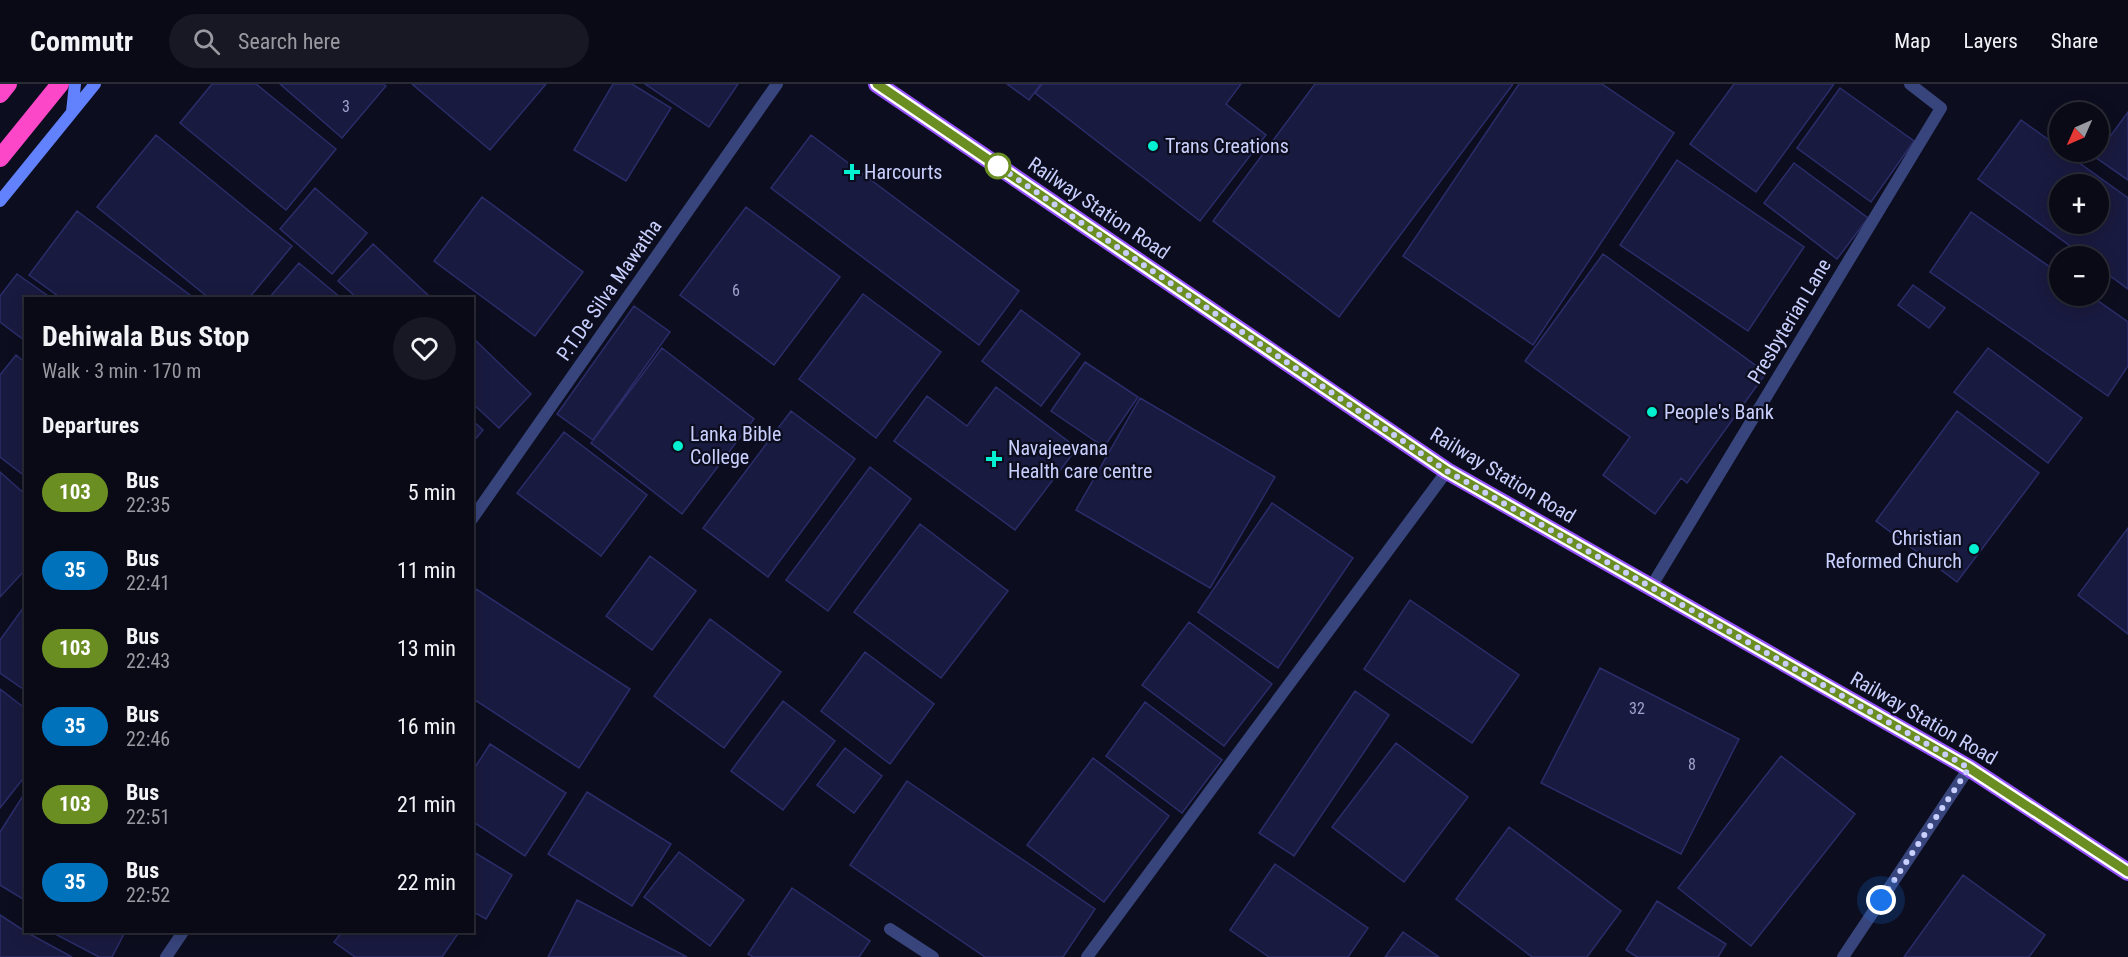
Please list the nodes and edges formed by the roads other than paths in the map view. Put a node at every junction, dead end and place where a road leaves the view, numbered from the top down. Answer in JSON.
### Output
{"nodes":[{"id":1,"x":8,"y":84,"type":"edge"},
{"id":2,"x":60,"y":84,"type":"edge"},
{"id":3,"x":75,"y":84,"type":"edge"},
{"id":4,"x":95,"y":84,"type":"edge"},
{"id":5,"x":777,"y":84,"type":"edge"},
{"id":6,"x":877,"y":84,"type":"edge"},
{"id":7,"x":1910,"y":84,"type":"edge"},
{"id":8,"x":0,"y":94,"type":"edge"},
{"id":9,"x":72,"y":112,"type":"junction"},
{"id":10,"x":0,"y":158,"type":"edge"},
{"id":11,"x":0,"y":201,"type":"edge"},
{"id":12,"x":1447,"y":471,"type":"junction"},
{"id":13,"x":474,"y":516,"type":"edge"},
{"id":14,"x":1651,"y":587,"type":"junction"},
{"id":15,"x":1969,"y":768,"type":"junction"},
{"id":16,"x":2128,"y":872,"type":"edge"},
{"id":17,"x":890,"y":929,"type":"dead end"},
{"id":18,"x":182,"y":933,"type":"edge"},
{"id":19,"x":166,"y":957,"type":"edge"},
{"id":20,"x":933,"y":957,"type":"edge"},
{"id":21,"x":1087,"y":957,"type":"edge"},
{"id":22,"x":1843,"y":957,"type":"edge"}],
"edges":[{"from":1,"to":8,"type":"highway"},
{"from":2,"to":10,"type":"highway"},
{"from":3,"to":9,"type":"main road"},
{"from":4,"to":9,"type":"main road"},
{"from":5,"to":13,"type":"street","name":"P.T.De Silva Mawatha"},
{"from":6,"to":12,"type":"main road","name":"Railway Station Road"},
{"from":7,"to":14,"type":"street","name":"Presbyterian Lane"},
{"from":9,"to":11,"type":"main road"},
{"from":12,"to":14,"type":"main road","name":"Railway Station Road"},
{"from":12,"to":21,"type":"street"},
{"from":14,"to":15,"type":"main road","name":"Railway Station Road"},
{"from":15,"to":16,"type":"main road","name":"Railway Station Road"},
{"from":15,"to":22,"type":"street"},
{"from":17,"to":20,"type":"street"},
{"from":18,"to":19,"type":"street"}]}
